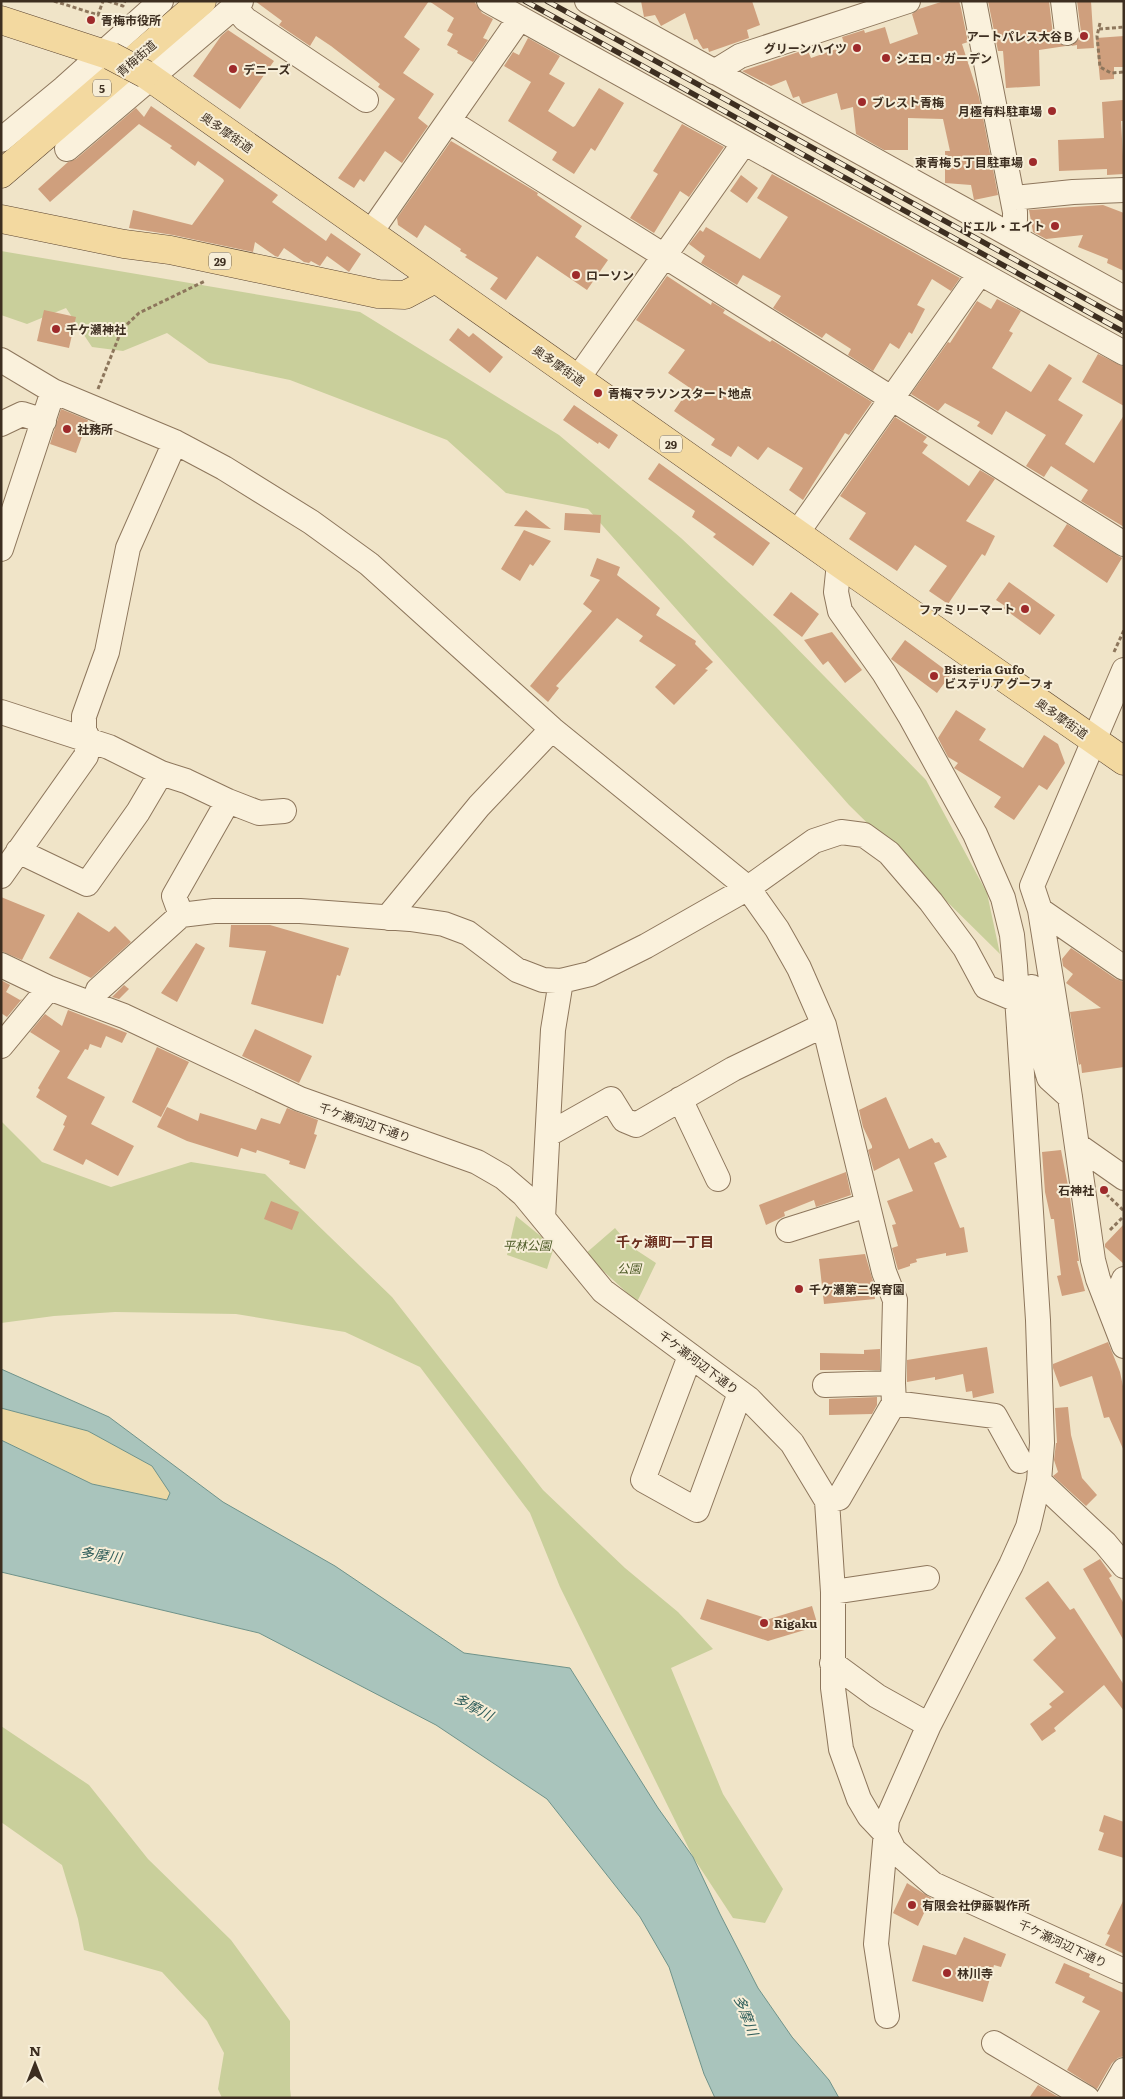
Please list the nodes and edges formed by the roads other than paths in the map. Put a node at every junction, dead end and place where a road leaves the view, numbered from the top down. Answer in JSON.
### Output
{"nodes":[{"id":1,"x":161,"y":1,"type":"edge"},
{"id":2,"x":202,"y":1,"type":"edge"},
{"id":3,"x":489,"y":1,"type":"edge"},
{"id":4,"x":587,"y":1,"type":"edge"},
{"id":5,"x":908,"y":1,"type":"edge"},
{"id":6,"x":974,"y":1,"type":"edge"},
{"id":7,"x":1063,"y":1,"type":"edge"},
{"id":8,"x":238,"y":4,"type":"edge"},
{"id":9,"x":520,"y":18,"type":"junction"},
{"id":10,"x":1,"y":20,"type":"edge"},
{"id":11,"x":1067,"y":33,"type":"dead end"},
{"id":12,"x":107,"y":54,"type":"junction"},
{"id":13,"x":714,"y":72,"type":"junction"},
{"id":14,"x":148,"y":76,"type":"junction"},
{"id":15,"x":366,"y":100,"type":"dead end"},
{"id":16,"x":449,"y":121,"type":"junction"},
{"id":17,"x":1,"y":140,"type":"edge"},
{"id":18,"x":744,"y":143,"type":"junction"},
{"id":19,"x":67,"y":149,"type":"dead end"},
{"id":20,"x":1,"y":174,"type":"edge"},
{"id":21,"x":1124,"y":190,"type":"edge"},
{"id":22,"x":1013,"y":198,"type":"junction"},
{"id":23,"x":1,"y":219,"type":"edge"},
{"id":24,"x":371,"y":232,"type":"junction"},
{"id":25,"x":1011,"y":235,"type":"junction"},
{"id":26,"x":664,"y":256,"type":"junction"},
{"id":27,"x":980,"y":273,"type":"junction"},
{"id":28,"x":435,"y":279,"type":"junction"},
{"id":29,"x":1124,"y":298,"type":"edge"},
{"id":30,"x":1124,"y":353,"type":"edge"},
{"id":31,"x":1,"y":360,"type":"edge"},
{"id":32,"x":578,"y":378,"type":"junction"},
{"id":33,"x":54,"y":392,"type":"junction"},
{"id":34,"x":892,"y":399,"type":"junction"},
{"id":35,"x":44,"y":421,"type":"junction"},
{"id":36,"x":1,"y":424,"type":"edge"},
{"id":37,"x":175,"y":442,"type":"junction"},
{"id":38,"x":797,"y":533,"type":"junction"},
{"id":39,"x":1124,"y":544,"type":"edge"},
{"id":40,"x":1,"y":549,"type":"edge"},
{"id":41,"x":839,"y":563,"type":"junction"},
{"id":42,"x":1118,"y":663,"type":"edge"},
{"id":43,"x":1,"y":712,"type":"edge"},
{"id":44,"x":552,"y":729,"type":"junction"},
{"id":45,"x":89,"y":740,"type":"junction"},
{"id":46,"x":1093,"y":740,"type":"junction"},
{"id":47,"x":1124,"y":761,"type":"edge"},
{"id":48,"x":162,"y":773,"type":"junction"},
{"id":49,"x":228,"y":801,"type":"junction"},
{"id":50,"x":284,"y":811,"type":"dead end"},
{"id":51,"x":18,"y":851,"type":"junction"},
{"id":52,"x":1,"y":876,"type":"edge"},
{"id":53,"x":748,"y":888,"type":"junction"},
{"id":54,"x":1040,"y":910,"type":"junction"},
{"id":55,"x":181,"y":915,"type":"junction"},
{"id":56,"x":386,"y":918,"type":"junction"},
{"id":57,"x":1,"y":965,"type":"edge"},
{"id":58,"x":1015,"y":966,"type":"junction"},
{"id":59,"x":1124,"y":968,"type":"edge"},
{"id":60,"x":561,"y":981,"type":"junction"},
{"id":61,"x":49,"y":988,"type":"junction"},
{"id":62,"x":1017,"y":1000,"type":"junction"},
{"id":63,"x":94,"y":1004,"type":"junction"},
{"id":64,"x":824,"y":1024,"type":"junction"},
{"id":65,"x":1,"y":1046,"type":"edge"},
{"id":66,"x":1070,"y":1097,"type":"junction"},
{"id":67,"x":680,"y":1099,"type":"junction"},
{"id":68,"x":549,"y":1134,"type":"junction"},
{"id":69,"x":1077,"y":1145,"type":"junction"},
{"id":70,"x":1124,"y":1178,"type":"edge"},
{"id":71,"x":718,"y":1179,"type":"dead end"},
{"id":72,"x":867,"y":1204,"type":"junction"},
{"id":73,"x":543,"y":1218,"type":"junction"},
{"id":74,"x":788,"y":1230,"type":"dead end"},
{"id":75,"x":1124,"y":1280,"type":"edge"},
{"id":76,"x":1124,"y":1298,"type":"edge"},
{"id":77,"x":1124,"y":1346,"type":"edge"},
{"id":78,"x":690,"y":1356,"type":"junction"},
{"id":79,"x":825,"y":1384,"type":"dead end"},
{"id":80,"x":740,"y":1393,"type":"junction"},
{"id":81,"x":893,"y":1393,"type":"junction"},
{"id":82,"x":1020,"y":1461,"type":"dead end"},
{"id":83,"x":1039,"y":1481,"type":"junction"},
{"id":84,"x":826,"y":1501,"type":"junction"},
{"id":85,"x":1124,"y":1566,"type":"edge"},
{"id":86,"x":927,"y":1578,"type":"dead end"},
{"id":87,"x":833,"y":1592,"type":"junction"},
{"id":88,"x":832,"y":1663,"type":"junction"},
{"id":89,"x":929,"y":1725,"type":"junction"},
{"id":90,"x":886,"y":1834,"type":"junction"},
{"id":91,"x":1124,"y":1971,"type":"edge"},
{"id":92,"x":887,"y":2016,"type":"dead end"},
{"id":93,"x":994,"y":2043,"type":"dead end"},
{"id":94,"x":1124,"y":2070,"type":"edge"},
{"id":95,"x":1087,"y":2098,"type":"edge"},
{"id":96,"x":1108,"y":2098,"type":"edge"}],
"edges":[{"from":1,"to":12,"type":"street"},
{"from":2,"to":20,"type":"main road","name":"青梅街道","number":"5"},
{"from":3,"to":9,"type":"street"},
{"from":4,"to":13,"type":"street"},
{"from":5,"to":13,"type":"street"},
{"from":6,"to":22,"type":"street"},
{"from":7,"to":11,"type":"street"},
{"from":8,"to":14,"type":"street"},
{"from":8,"to":15,"type":"street"},
{"from":9,"to":16,"type":"street"},
{"from":9,"to":18,"type":"street"},
{"from":10,"to":12,"type":"main road","name":"奥多摩街道","number":"29"},
{"from":12,"to":14,"type":"main road","name":"奥多摩街道","number":"29","bridge":true},
{"from":12,"to":17,"type":"street"},
{"from":13,"to":25,"type":"street"},
{"from":14,"to":19,"type":"street"},
{"from":14,"to":24,"type":"main road","name":"奥多摩街道","number":"29"},
{"from":16,"to":24,"type":"street"},
{"from":16,"to":26,"type":"street"},
{"from":18,"to":26,"type":"street"},
{"from":18,"to":27,"type":"street"},
{"from":21,"to":22,"type":"street"},
{"from":22,"to":25,"type":"street"},
{"from":23,"to":28,"type":"main road","number":"29"},
{"from":24,"to":28,"type":"main road","name":"奥多摩街道","number":"29"},
{"from":25,"to":29,"type":"street"},
{"from":26,"to":32,"type":"street"},
{"from":26,"to":34,"type":"street"},
{"from":27,"to":30,"type":"street"},
{"from":27,"to":34,"type":"street"},
{"from":28,"to":32,"type":"main road","name":"奥多摩街道","number":"29"},
{"from":31,"to":33,"type":"street"},
{"from":32,"to":38,"type":"main road","name":"奥多摩街道","number":"29"},
{"from":33,"to":35,"type":"street"},
{"from":33,"to":37,"type":"street"},
{"from":34,"to":38,"type":"street"},
{"from":34,"to":39,"type":"street"},
{"from":35,"to":36,"type":"street"},
{"from":35,"to":40,"type":"street"},
{"from":37,"to":44,"type":"street"},
{"from":37,"to":45,"type":"street"},
{"from":38,"to":41,"type":"main road","name":"奥多摩街道","number":"29"},
{"from":41,"to":46,"type":"main road","name":"奥多摩街道","number":"29"},
{"from":41,"to":58,"type":"street"},
{"from":42,"to":46,"type":"street"},
{"from":43,"to":45,"type":"street"},
{"from":44,"to":53,"type":"street"},
{"from":44,"to":56,"type":"street"},
{"from":45,"to":48,"type":"street"},
{"from":45,"to":51,"type":"street"},
{"from":46,"to":47,"type":"main road","name":"奥多摩街道","number":"29"},
{"from":46,"to":54,"type":"street"},
{"from":48,"to":49,"type":"street"},
{"from":48,"to":51,"type":"street"},
{"from":49,"to":50,"type":"street"},
{"from":49,"to":55,"type":"street"},
{"from":51,"to":52,"type":"street"},
{"from":53,"to":60,"type":"street"},
{"from":53,"to":62,"type":"street"},
{"from":53,"to":64,"type":"street"},
{"from":54,"to":59,"type":"street"},
{"from":54,"to":66,"type":"street"},
{"from":55,"to":56,"type":"street"},
{"from":55,"to":63,"type":"street"},
{"from":56,"to":60,"type":"street"},
{"from":57,"to":61,"type":"street","name":"千ケ瀬河辺下通り"},
{"from":58,"to":62,"type":"street"},
{"from":58,"to":66,"type":"street"},
{"from":60,"to":68,"type":"street"},
{"from":61,"to":63,"type":"street","name":"千ケ瀬河辺下通り"},
{"from":61,"to":65,"type":"street"},
{"from":62,"to":83,"type":"street"},
{"from":63,"to":73,"type":"street","name":"千ケ瀬河辺下通り"},
{"from":64,"to":67,"type":"street"},
{"from":64,"to":72,"type":"street"},
{"from":66,"to":69,"type":"street"},
{"from":67,"to":68,"type":"street"},
{"from":67,"to":71,"type":"street"},
{"from":68,"to":73,"type":"street"},
{"from":69,"to":70,"type":"street"},
{"from":69,"to":77,"type":"street"},
{"from":72,"to":74,"type":"street"},
{"from":72,"to":81,"type":"street"},
{"from":73,"to":78,"type":"street","name":"千ケ瀬河辺下通り"},
{"from":75,"to":76,"type":"street"},
{"from":78,"to":80,"type":"street","name":"千ケ瀬河辺下通り"},
{"from":78,"to":80,"type":"street"},
{"from":79,"to":81,"type":"street"},
{"from":80,"to":84,"type":"street","name":"千ケ瀬河辺下通り"},
{"from":81,"to":82,"type":"street"},
{"from":81,"to":84,"type":"street"},
{"from":83,"to":85,"type":"street"},
{"from":83,"to":89,"type":"street"},
{"from":84,"to":87,"type":"street","name":"千ケ瀬河辺下通り"},
{"from":86,"to":87,"type":"street"},
{"from":87,"to":88,"type":"street","name":"千ケ瀬河辺下通り"},
{"from":88,"to":89,"type":"street"},
{"from":88,"to":90,"type":"street","name":"千ケ瀬河辺下通り"},
{"from":89,"to":90,"type":"street"},
{"from":90,"to":91,"type":"street","name":"千ケ瀬河辺下通り"},
{"from":90,"to":92,"type":"street"},
{"from":93,"to":95,"type":"street"},
{"from":94,"to":96,"type":"street"}]}
